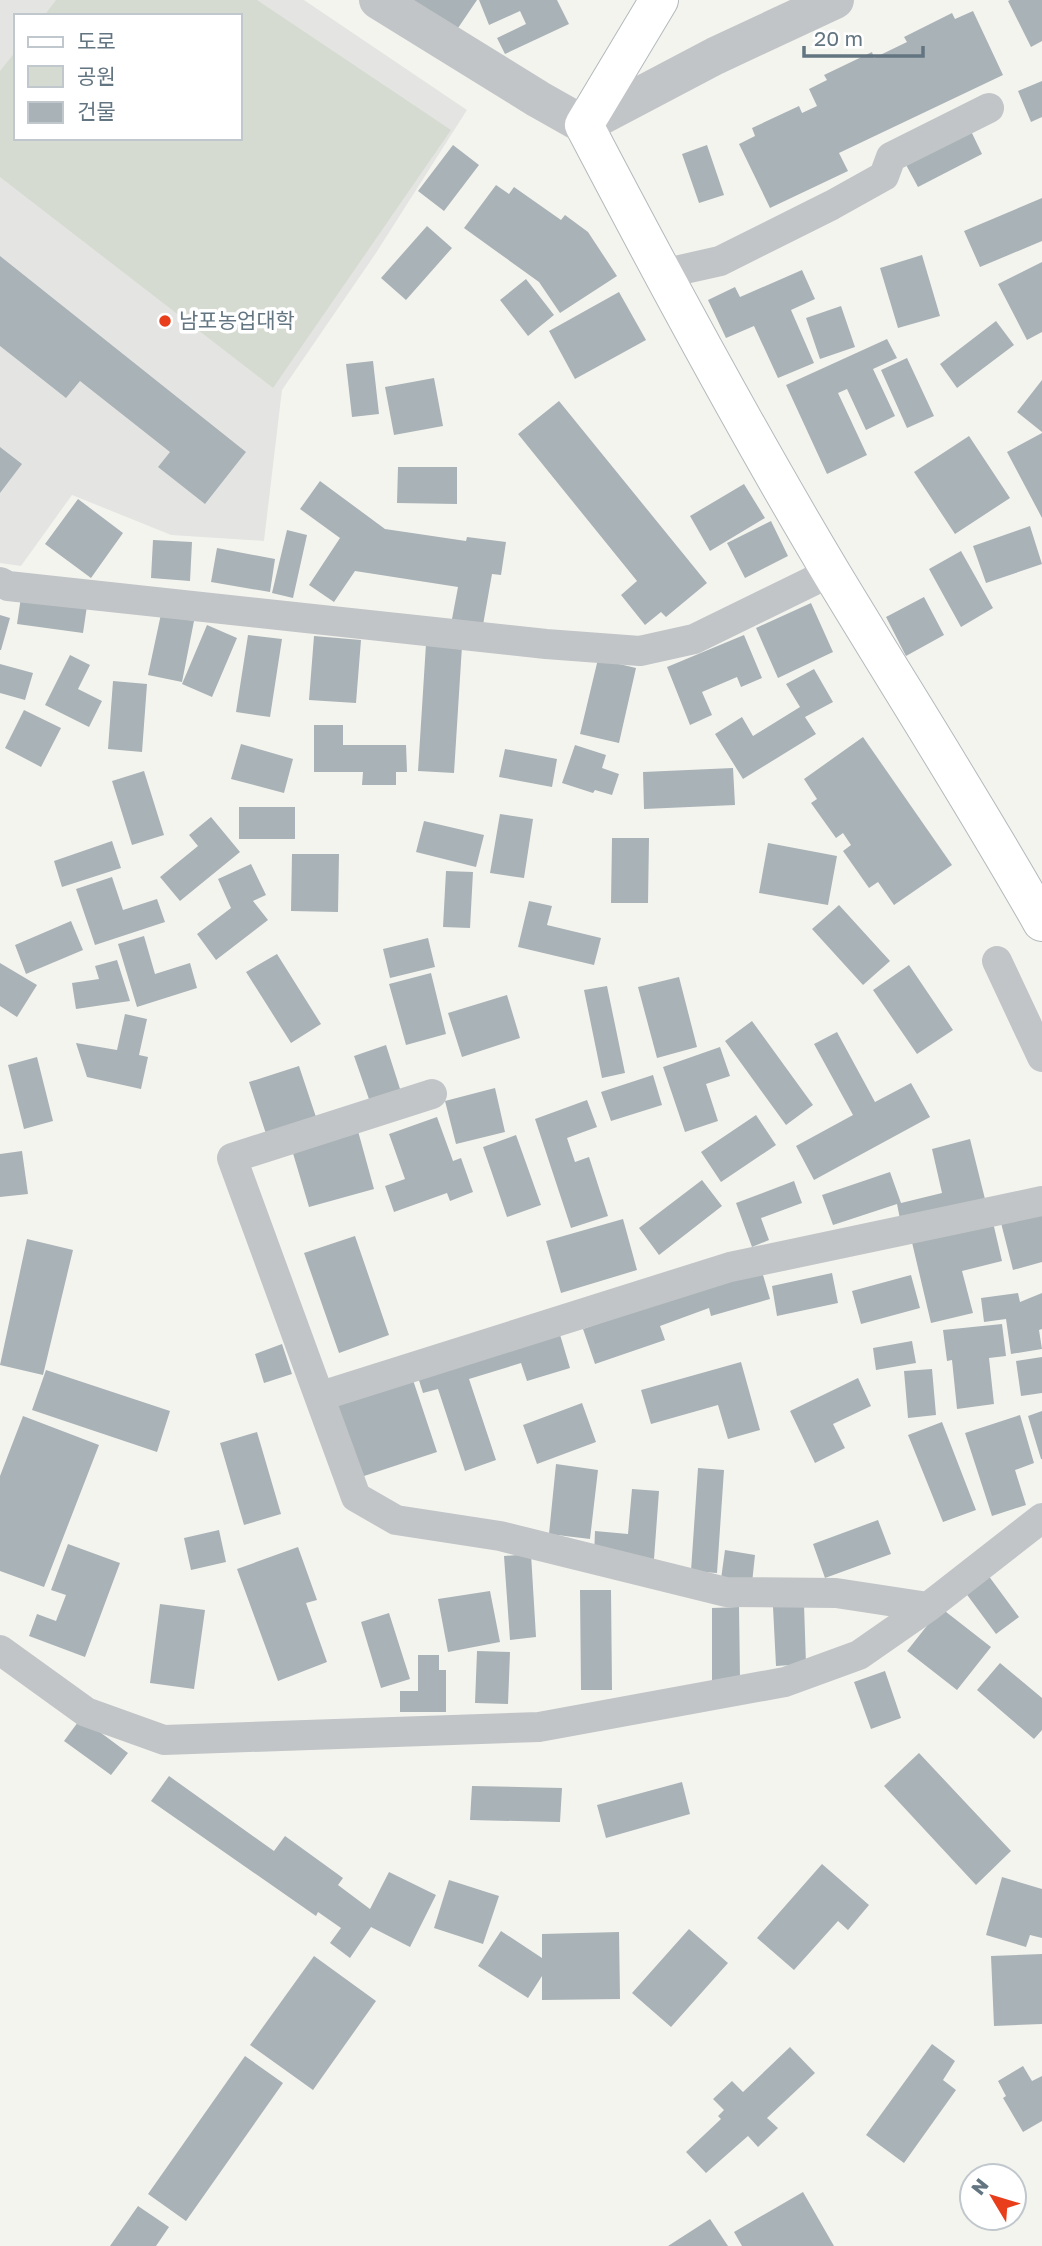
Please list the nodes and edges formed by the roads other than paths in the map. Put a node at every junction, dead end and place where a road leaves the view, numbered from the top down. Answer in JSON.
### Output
{"nodes":[{"id":1,"x":378,"y":0,"type":"edge"},
{"id":2,"x":659,"y":0,"type":"edge"},
{"id":3,"x":835,"y":0,"type":"edge"},
{"id":4,"x":989,"y":108,"type":"dead end"},
{"id":5,"x":584,"y":125,"type":"junction"},
{"id":6,"x":662,"y":274,"type":"junction"},
{"id":7,"x":831,"y":572,"type":"junction"},
{"id":8,"x":0,"y":582,"type":"edge"},
{"id":9,"x":1042,"y":922,"type":"edge"},
{"id":10,"x":997,"y":961,"type":"dead end"},
{"id":11,"x":1042,"y":1057,"type":"edge"},
{"id":12,"x":432,"y":1094,"type":"dead end"},
{"id":13,"x":1042,"y":1200,"type":"edge"},
{"id":14,"x":321,"y":1396,"type":"junction"},
{"id":15,"x":1042,"y":1518,"type":"edge"},
{"id":16,"x":928,"y":1607,"type":"junction"},
{"id":17,"x":0,"y":1650,"type":"edge"}],
"edges":[{"from":1,"to":5,"type":"street"},
{"from":2,"to":5,"type":"main road"},
{"from":3,"to":5,"type":"street"},
{"from":4,"to":6,"type":"street"},
{"from":5,"to":6,"type":"main road"},
{"from":6,"to":7,"type":"main road"},
{"from":7,"to":8,"type":"street"},
{"from":7,"to":9,"type":"main road"},
{"from":10,"to":11,"type":"street"},
{"from":12,"to":14,"type":"street"},
{"from":13,"to":14,"type":"street"},
{"from":14,"to":16,"type":"street"},
{"from":15,"to":16,"type":"street"},
{"from":16,"to":17,"type":"street"}]}
